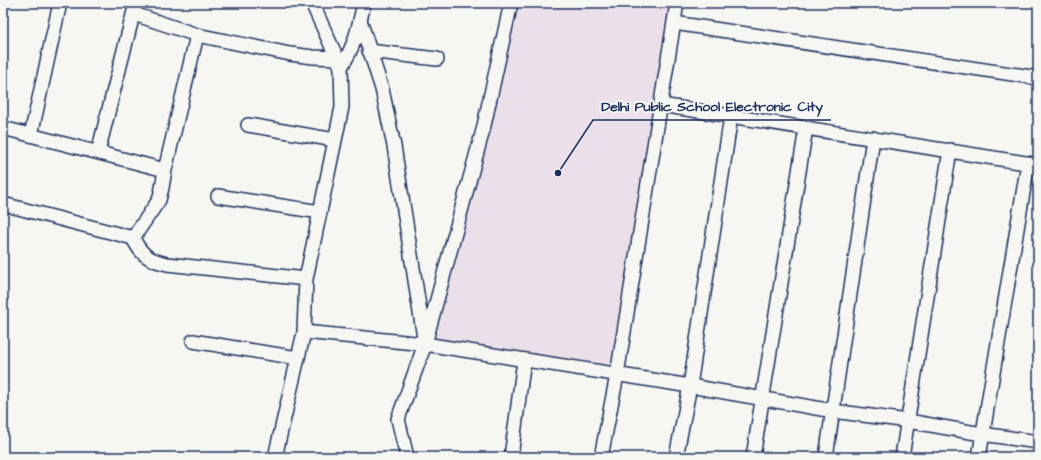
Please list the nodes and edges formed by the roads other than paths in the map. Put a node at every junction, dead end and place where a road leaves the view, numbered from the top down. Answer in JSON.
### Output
{"nodes":[{"id":1,"x":60,"y":3,"type":"edge"},
{"id":2,"x":312,"y":3,"type":"edge"},
{"id":3,"x":364,"y":3,"type":"edge"},
{"id":4,"x":511,"y":3,"type":"edge"},
{"id":5,"x":677,"y":3,"type":"edge"},
{"id":6,"x":135,"y":8,"type":"edge"},
{"id":7,"x":360,"y":20,"type":"junction"},
{"id":8,"x":674,"y":23,"type":"junction"},
{"id":9,"x":197,"y":35,"type":"junction"},
{"id":10,"x":370,"y":51,"type":"junction"},
{"id":11,"x":438,"y":59,"type":"dead end"},
{"id":12,"x":340,"y":62,"type":"junction"},
{"id":13,"x":1038,"y":78,"type":"edge"},
{"id":14,"x":661,"y":105,"type":"junction"},
{"id":15,"x":731,"y":116,"type":"junction"},
{"id":16,"x":248,"y":125,"type":"dead end"},
{"id":17,"x":3,"y":128,"type":"edge"},
{"id":18,"x":806,"y":128,"type":"junction"},
{"id":19,"x":31,"y":135,"type":"junction"},
{"id":20,"x":873,"y":138,"type":"junction"},
{"id":21,"x":335,"y":140,"type":"junction"},
{"id":22,"x":950,"y":150,"type":"junction"},
{"id":23,"x":98,"y":152,"type":"junction"},
{"id":24,"x":1033,"y":164,"type":"edge"},
{"id":25,"x":165,"y":170,"type":"junction"},
{"id":26,"x":218,"y":196,"type":"dead end"},
{"id":27,"x":3,"y":204,"type":"edge"},
{"id":28,"x":320,"y":212,"type":"junction"},
{"id":29,"x":133,"y":238,"type":"junction"},
{"id":30,"x":306,"y":279,"type":"junction"},
{"id":31,"x":304,"y":332,"type":"junction"},
{"id":32,"x":193,"y":340,"type":"dead end"},
{"id":33,"x":425,"y":344,"type":"junction"},
{"id":34,"x":298,"y":358,"type":"junction"},
{"id":35,"x":524,"y":360,"type":"junction"},
{"id":36,"x":617,"y":375,"type":"junction"},
{"id":37,"x":690,"y":386,"type":"junction"},
{"id":38,"x":762,"y":399,"type":"junction"},
{"id":39,"x":833,"y":411,"type":"junction"},
{"id":40,"x":908,"y":421,"type":"junction"},
{"id":41,"x":982,"y":434,"type":"junction"},
{"id":42,"x":1038,"y":442,"type":"edge"},
{"id":43,"x":275,"y":457,"type":"edge"},
{"id":44,"x":406,"y":457,"type":"edge"},
{"id":45,"x":510,"y":457,"type":"edge"},
{"id":46,"x":601,"y":457,"type":"edge"},
{"id":47,"x":676,"y":457,"type":"edge"},
{"id":48,"x":753,"y":457,"type":"edge"},
{"id":49,"x":826,"y":457,"type":"edge"},
{"id":50,"x":902,"y":457,"type":"edge"},
{"id":51,"x":979,"y":457,"type":"edge"}],
"edges":[{"from":1,"to":19,"type":"street"},
{"from":2,"to":12,"type":"street"},
{"from":3,"to":7,"type":"street"},
{"from":4,"to":33,"type":"street"},
{"from":5,"to":8,"type":"street"},
{"from":6,"to":9,"type":"street"},
{"from":6,"to":23,"type":"street"},
{"from":7,"to":10,"type":"street"},
{"from":7,"to":12,"type":"street"},
{"from":8,"to":13,"type":"street"},
{"from":8,"to":14,"type":"street"},
{"from":9,"to":12,"type":"street"},
{"from":9,"to":25,"type":"street"},
{"from":10,"to":11,"type":"street"},
{"from":10,"to":33,"type":"street"},
{"from":12,"to":21,"type":"street"},
{"from":14,"to":15,"type":"street"},
{"from":14,"to":36,"type":"street"},
{"from":15,"to":18,"type":"street"},
{"from":15,"to":37,"type":"street"},
{"from":16,"to":21,"type":"street"},
{"from":17,"to":19,"type":"street"},
{"from":18,"to":20,"type":"street"},
{"from":18,"to":38,"type":"street"},
{"from":19,"to":23,"type":"street"},
{"from":20,"to":22,"type":"street"},
{"from":20,"to":39,"type":"street"},
{"from":21,"to":28,"type":"street"},
{"from":22,"to":24,"type":"street"},
{"from":22,"to":40,"type":"street"},
{"from":23,"to":25,"type":"street"},
{"from":24,"to":41,"type":"street"},
{"from":25,"to":29,"type":"street"},
{"from":26,"to":28,"type":"street"},
{"from":27,"to":29,"type":"street"},
{"from":28,"to":30,"type":"street"},
{"from":29,"to":30,"type":"street"},
{"from":30,"to":31,"type":"street"},
{"from":31,"to":33,"type":"street"},
{"from":31,"to":34,"type":"street"},
{"from":32,"to":34,"type":"street"},
{"from":33,"to":35,"type":"street"},
{"from":33,"to":44,"type":"street"},
{"from":34,"to":43,"type":"street"},
{"from":35,"to":36,"type":"street"},
{"from":35,"to":45,"type":"street"},
{"from":36,"to":37,"type":"street"},
{"from":36,"to":46,"type":"street"},
{"from":37,"to":38,"type":"street"},
{"from":37,"to":47,"type":"street"},
{"from":38,"to":39,"type":"street"},
{"from":38,"to":48,"type":"street"},
{"from":39,"to":40,"type":"street"},
{"from":39,"to":49,"type":"street"},
{"from":40,"to":41,"type":"street"},
{"from":40,"to":50,"type":"street"},
{"from":41,"to":42,"type":"street"},
{"from":41,"to":51,"type":"street"}]}
